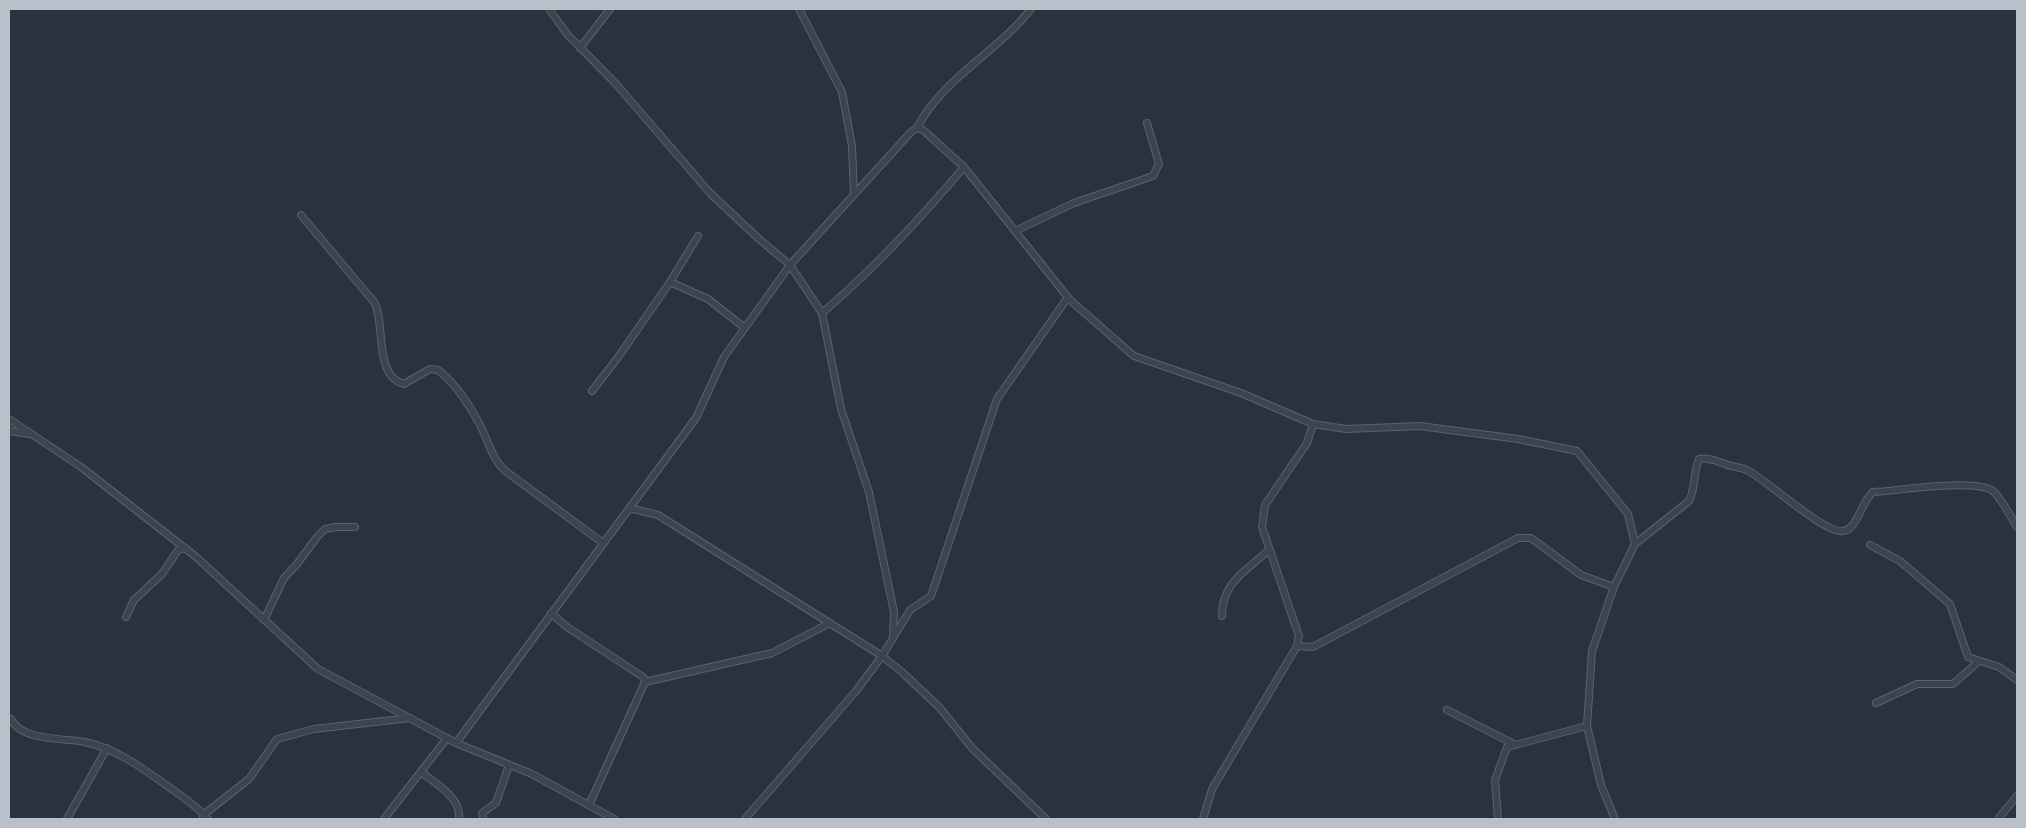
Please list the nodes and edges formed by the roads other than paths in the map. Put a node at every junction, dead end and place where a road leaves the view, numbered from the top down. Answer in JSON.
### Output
{"nodes":[{"id":1,"x":549,"y":9,"type":"edge"},
{"id":2,"x":610,"y":9,"type":"edge"},
{"id":3,"x":799,"y":9,"type":"edge"},
{"id":4,"x":1031,"y":9,"type":"edge"},
{"id":5,"x":580,"y":48,"type":"junction"},
{"id":6,"x":1147,"y":123,"type":"dead end"},
{"id":7,"x":917,"y":128,"type":"junction"},
{"id":8,"x":964,"y":167,"type":"junction"},
{"id":9,"x":854,"y":194,"type":"junction"},
{"id":10,"x":301,"y":215,"type":"dead end"},
{"id":11,"x":1015,"y":231,"type":"junction"},
{"id":12,"x":698,"y":236,"type":"dead end"},
{"id":13,"x":790,"y":265,"type":"junction"},
{"id":14,"x":670,"y":282,"type":"junction"},
{"id":15,"x":1068,"y":297,"type":"junction"},
{"id":16,"x":822,"y":313,"type":"junction"},
{"id":17,"x":745,"y":328,"type":"junction"},
{"id":18,"x":592,"y":392,"type":"dead end"},
{"id":19,"x":9,"y":419,"type":"edge"},
{"id":20,"x":1313,"y":424,"type":"junction"},
{"id":21,"x":9,"y":431,"type":"edge"},
{"id":22,"x":31,"y":434,"type":"junction"},
{"id":23,"x":629,"y":508,"type":"junction"},
{"id":24,"x":355,"y":527,"type":"dead end"},
{"id":25,"x":2017,"y":527,"type":"edge"},
{"id":26,"x":603,"y":543,"type":"junction"},
{"id":27,"x":1635,"y":544,"type":"junction"},
{"id":28,"x":1870,"y":545,"type":"dead end"},
{"id":29,"x":184,"y":548,"type":"junction"},
{"id":30,"x":1269,"y":550,"type":"junction"},
{"id":31,"x":1614,"y":587,"type":"junction"},
{"id":32,"x":551,"y":613,"type":"junction"},
{"id":33,"x":1222,"y":616,"type":"dead end"},
{"id":34,"x":126,"y":617,"type":"dead end"},
{"id":35,"x":264,"y":620,"type":"junction"},
{"id":36,"x":830,"y":623,"type":"junction"},
{"id":37,"x":893,"y":637,"type":"junction"},
{"id":38,"x":1297,"y":646,"type":"junction"},
{"id":39,"x":882,"y":656,"type":"junction"},
{"id":40,"x":1979,"y":661,"type":"junction"},
{"id":41,"x":2017,"y":680,"type":"edge"},
{"id":42,"x":645,"y":682,"type":"junction"},
{"id":43,"x":1876,"y":704,"type":"dead end"},
{"id":44,"x":1447,"y":710,"type":"dead end"},
{"id":45,"x":410,"y":718,"type":"junction"},
{"id":46,"x":11,"y":719,"type":"dead end"},
{"id":47,"x":1587,"y":726,"type":"junction"},
{"id":48,"x":447,"y":738,"type":"junction"},
{"id":49,"x":456,"y":743,"type":"junction"},
{"id":50,"x":1516,"y":745,"type":"junction"},
{"id":51,"x":107,"y":748,"type":"junction"},
{"id":52,"x":509,"y":765,"type":"junction"},
{"id":53,"x":421,"y":772,"type":"junction"},
{"id":54,"x":2017,"y":796,"type":"edge"},
{"id":55,"x":589,"y":805,"type":"junction"},
{"id":56,"x":205,"y":818,"type":"edge"},
{"id":57,"x":1042,"y":818,"type":"edge"},
{"id":58,"x":67,"y":819,"type":"edge"},
{"id":59,"x":384,"y":819,"type":"edge"},
{"id":60,"x":459,"y":819,"type":"edge"},
{"id":61,"x":483,"y":819,"type":"edge"},
{"id":62,"x":614,"y":819,"type":"edge"},
{"id":63,"x":745,"y":819,"type":"edge"},
{"id":64,"x":1203,"y":819,"type":"edge"},
{"id":65,"x":1498,"y":819,"type":"edge"},
{"id":66,"x":1615,"y":819,"type":"edge"},
{"id":67,"x":1998,"y":819,"type":"edge"}],
"edges":[{"from":1,"to":5,"type":"street"},
{"from":2,"to":5,"type":"street"},
{"from":3,"to":9,"type":"street"},
{"from":4,"to":7,"type":"street"},
{"from":5,"to":13,"type":"street"},
{"from":6,"to":11,"type":"street"},
{"from":7,"to":8,"type":"street"},
{"from":7,"to":9,"type":"street"},
{"from":8,"to":11,"type":"street"},
{"from":8,"to":16,"type":"street"},
{"from":9,"to":13,"type":"street"},
{"from":10,"to":26,"type":"street"},
{"from":11,"to":15,"type":"street"},
{"from":12,"to":14,"type":"street"},
{"from":13,"to":16,"type":"street"},
{"from":13,"to":17,"type":"street"},
{"from":14,"to":17,"type":"street"},
{"from":14,"to":18,"type":"street"},
{"from":15,"to":20,"type":"street"},
{"from":15,"to":37,"type":"street"},
{"from":16,"to":37,"type":"street"},
{"from":17,"to":23,"type":"street"},
{"from":19,"to":22,"type":"street"},
{"from":20,"to":27,"type":"street"},
{"from":20,"to":30,"type":"street"},
{"from":21,"to":22,"type":"street"},
{"from":22,"to":29,"type":"street"},
{"from":23,"to":26,"type":"street"},
{"from":23,"to":36,"type":"street"},
{"from":24,"to":35,"type":"street"},
{"from":25,"to":27,"type":"street"},
{"from":26,"to":32,"type":"street"},
{"from":27,"to":31,"type":"street"},
{"from":28,"to":40,"type":"street"},
{"from":29,"to":34,"type":"street"},
{"from":29,"to":35,"type":"street"},
{"from":30,"to":33,"type":"street"},
{"from":30,"to":38,"type":"street"},
{"from":31,"to":38,"type":"street"},
{"from":31,"to":47,"type":"street"},
{"from":32,"to":42,"type":"street"},
{"from":32,"to":49,"type":"street"},
{"from":35,"to":45,"type":"street"},
{"from":36,"to":39,"type":"street"},
{"from":36,"to":42,"type":"street"},
{"from":37,"to":39,"type":"street"},
{"from":38,"to":64,"type":"street"},
{"from":39,"to":57,"type":"street"},
{"from":39,"to":63,"type":"street"},
{"from":40,"to":41,"type":"street"},
{"from":40,"to":43,"type":"street"},
{"from":42,"to":55,"type":"street"},
{"from":44,"to":50,"type":"street"},
{"from":45,"to":48,"type":"street"},
{"from":45,"to":56,"type":"street"},
{"from":46,"to":51,"type":"street"},
{"from":47,"to":50,"type":"street"},
{"from":47,"to":66,"type":"street"},
{"from":48,"to":49,"type":"street"},
{"from":48,"to":53,"type":"street"},
{"from":49,"to":52,"type":"street"},
{"from":50,"to":65,"type":"street"},
{"from":51,"to":56,"type":"street"},
{"from":51,"to":58,"type":"street"},
{"from":52,"to":55,"type":"street"},
{"from":52,"to":61,"type":"street"},
{"from":53,"to":59,"type":"street"},
{"from":53,"to":60,"type":"street"},
{"from":54,"to":67,"type":"street"},
{"from":55,"to":62,"type":"street"}]}
